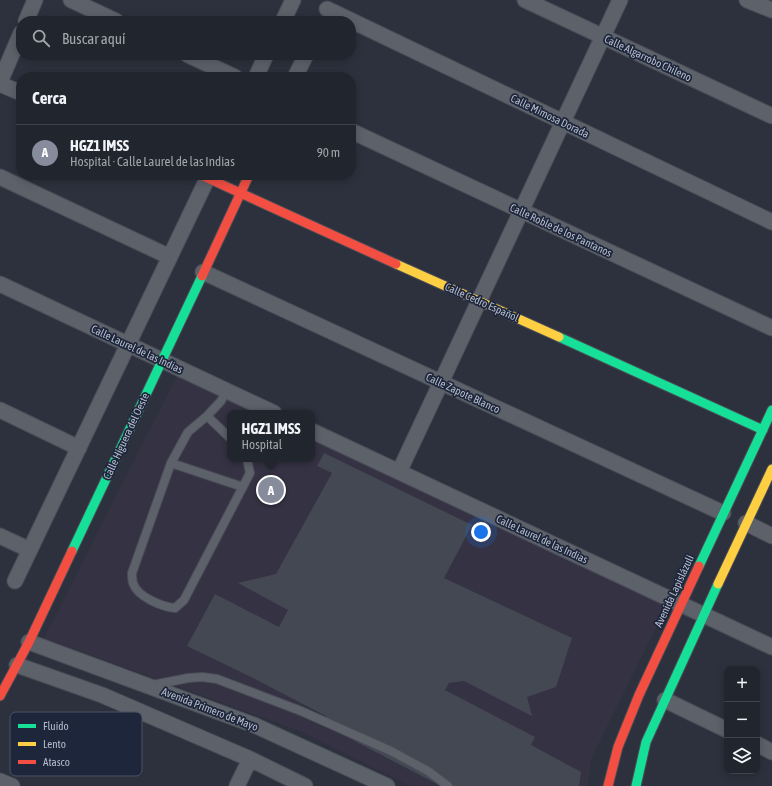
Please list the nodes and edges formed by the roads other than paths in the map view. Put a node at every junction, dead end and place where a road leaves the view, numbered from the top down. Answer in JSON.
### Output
{"nodes":[{"id":1,"x":35,"y":0,"type":"edge"},
{"id":2,"x":71,"y":0,"type":"edge"},
{"id":3,"x":293,"y":0,"type":"edge"},
{"id":4,"x":525,"y":0,"type":"edge"},
{"id":5,"x":620,"y":0,"type":"edge"},
{"id":6,"x":747,"y":0,"type":"edge"},
{"id":7,"x":327,"y":10,"type":"edge"},
{"id":8,"x":772,"y":10,"type":"edge"},
{"id":9,"x":28,"y":16,"type":"edge"},
{"id":10,"x":105,"y":16,"type":"edge"},
{"id":11,"x":285,"y":16,"type":"edge"},
{"id":12,"x":340,"y":16,"type":"edge"},
{"id":13,"x":356,"y":24,"type":"edge"},
{"id":14,"x":602,"y":36,"type":"junction"},
{"id":15,"x":16,"y":45,"type":"edge"},
{"id":16,"x":199,"y":60,"type":"edge"},
{"id":17,"x":264,"y":60,"type":"edge"},
{"id":18,"x":304,"y":60,"type":"edge"},
{"id":19,"x":224,"y":72,"type":"edge"},
{"id":20,"x":258,"y":72,"type":"edge"},
{"id":21,"x":298,"y":72,"type":"edge"},
{"id":22,"x":0,"y":83,"type":"edge"},
{"id":23,"x":16,"y":91,"type":"edge"},
{"id":24,"x":772,"y":116,"type":"edge"},
{"id":25,"x":563,"y":122,"type":"junction"},
{"id":26,"x":356,"y":133,"type":"edge"},
{"id":27,"x":0,"y":177,"type":"edge"},
{"id":28,"x":204,"y":180,"type":"edge"},
{"id":29,"x":214,"y":180,"type":"edge"},
{"id":30,"x":247,"y":180,"type":"edge"},
{"id":31,"x":241,"y":193,"type":"junction"},
{"id":32,"x":521,"y":211,"type":"junction"},
{"id":33,"x":772,"y":222,"type":"edge"},
{"id":34,"x":170,"y":257,"type":"junction"},
{"id":35,"x":203,"y":272,"type":"junction"},
{"id":36,"x":0,"y":284,"type":"edge"},
{"id":37,"x":479,"y":301,"type":"junction"},
{"id":38,"x":772,"y":328,"type":"edge"},
{"id":39,"x":128,"y":345,"type":"junction"},
{"id":40,"x":162,"y":360,"type":"junction"},
{"id":41,"x":442,"y":383,"type":"junction"},
{"id":42,"x":226,"y":390,"type":"junction"},
{"id":43,"x":0,"y":410,"type":"edge"},
{"id":44,"x":268,"y":410,"type":"edge"},
{"id":45,"x":772,"y":410,"type":"edge"},
{"id":46,"x":207,"y":416,"type":"junction"},
{"id":47,"x":763,"y":430,"type":"junction"},
{"id":48,"x":315,"y":432,"type":"edge"},
{"id":49,"x":227,"y":435,"type":"edge"},
{"id":50,"x":79,"y":448,"type":"junction"},
{"id":51,"x":248,"y":462,"type":"edge"},
{"id":52,"x":171,"y":463,"type":"junction"},
{"id":53,"x":772,"y":469,"type":"edge"},
{"id":54,"x":399,"y":472,"type":"junction"},
{"id":55,"x":243,"y":487,"type":"junction"},
{"id":56,"x":723,"y":513,"type":"junction"},
{"id":57,"x":746,"y":524,"type":"junction"},
{"id":58,"x":0,"y":536,"type":"edge"},
{"id":59,"x":772,"y":536,"type":"edge"},
{"id":60,"x":30,"y":550,"type":"junction"},
{"id":61,"x":15,"y":581,"type":"dead end"},
{"id":62,"x":681,"y":604,"type":"junction"},
{"id":63,"x":704,"y":615,"type":"junction"},
{"id":64,"x":29,"y":642,"type":"junction"},
{"id":65,"x":772,"y":647,"type":"edge"},
{"id":66,"x":17,"y":665,"type":"junction"},
{"id":67,"x":112,"y":672,"type":"junction"},
{"id":68,"x":148,"y":686,"type":"junction"},
{"id":69,"x":102,"y":694,"type":"junction"},
{"id":70,"x":0,"y":696,"type":"edge"},
{"id":71,"x":665,"y":700,"type":"junction"},
{"id":72,"x":724,"y":729,"type":"edge"},
{"id":73,"x":760,"y":746,"type":"edge"},
{"id":74,"x":772,"y":752,"type":"edge"},
{"id":75,"x":250,"y":759,"type":"junction"},
{"id":76,"x":0,"y":780,"type":"edge"},
{"id":77,"x":12,"y":786,"type":"edge"},
{"id":78,"x":237,"y":786,"type":"edge"},
{"id":79,"x":305,"y":786,"type":"edge"},
{"id":80,"x":387,"y":786,"type":"edge"},
{"id":81,"x":448,"y":786,"type":"edge"},
{"id":82,"x":608,"y":786,"type":"edge"},
{"id":83,"x":637,"y":786,"type":"edge"}],
"edges":[{"from":1,"to":9,"type":"street"},
{"from":2,"to":10,"type":"street"},
{"from":3,"to":11,"type":"street"},
{"from":4,"to":14,"type":"street","name":"Calle Algarrobo Chileno"},
{"from":5,"to":14,"type":"street"},
{"from":6,"to":8,"type":"street"},
{"from":7,"to":12,"type":"street","name":"Calle Mimosa Dorada"},
{"from":13,"to":25,"type":"street","name":"Calle Mimosa Dorada"},
{"from":14,"to":24,"type":"street","name":"Calle Algarrobo Chileno"},
{"from":14,"to":25,"type":"street"},
{"from":15,"to":22,"type":"street"},
{"from":16,"to":19,"type":"street"},
{"from":17,"to":20,"type":"street"},
{"from":18,"to":21,"type":"street"},
{"from":22,"to":23,"type":"street"},
{"from":25,"to":32,"type":"street"},
{"from":25,"to":33,"type":"street","name":"Calle Mimosa Dorada"},
{"from":26,"to":32,"type":"street","name":"Calle Roble de los Pantanos"},
{"from":27,"to":34,"type":"street"},
{"from":28,"to":34,"type":"street"},
{"from":29,"to":31,"type":"street","name":"Calle Cedro Español"},
{"from":30,"to":31,"type":"street","name":"Calle Higuera del Oeste"},
{"from":31,"to":35,"type":"street","name":"Calle Higuera del Oeste"},
{"from":31,"to":37,"type":"street","name":"Calle Cedro Español"},
{"from":32,"to":37,"type":"street"},
{"from":32,"to":38,"type":"street","name":"Calle Roble de los Pantanos"},
{"from":34,"to":39,"type":"street"},
{"from":35,"to":40,"type":"street","name":"Calle Higuera del Oeste"},
{"from":35,"to":41,"type":"street","name":"Calle Zapote Blanco"},
{"from":36,"to":39,"type":"street","name":"Calle Laurel de las Indias"},
{"from":37,"to":41,"type":"street"},
{"from":37,"to":47,"type":"street","name":"Calle Cedro Español"},
{"from":39,"to":40,"type":"street","name":"Calle Laurel de las Indias"},
{"from":39,"to":50,"type":"street"},
{"from":40,"to":42,"type":"street","name":"Calle Laurel de las Indias"},
{"from":40,"to":64,"type":"street","name":"Calle Higuera del Oeste"},
{"from":41,"to":54,"type":"street"},
{"from":41,"to":56,"type":"street","name":"Calle Zapote Blanco"},
{"from":42,"to":44,"type":"street","name":"Calle Laurel de las Indias"},
{"from":42,"to":46,"type":"lane"},
{"from":43,"to":50,"type":"street"},
{"from":45,"to":47,"type":"street","name":"Avenida Lapislázuli"},
{"from":46,"to":49,"type":"lane"},
{"from":46,"to":52,"type":"lane"},
{"from":47,"to":56,"type":"street","name":"Avenida Lapislázuli"},
{"from":48,"to":54,"type":"street","name":"Calle Laurel de las Indias"},
{"from":50,"to":60,"type":"street"},
{"from":51,"to":55,"type":"lane"},
{"from":52,"to":55,"type":"lane"},
{"from":52,"to":55,"type":"lane"},
{"from":53,"to":57,"type":"street"},
{"from":54,"to":62,"type":"street","name":"Calle Laurel de las Indias"},
{"from":56,"to":62,"type":"street","name":"Avenida Lapislázuli"},
{"from":57,"to":59,"type":"street"},
{"from":57,"to":63,"type":"street"},
{"from":58,"to":60,"type":"street"},
{"from":60,"to":61,"type":"street"},
{"from":62,"to":63,"type":"street","name":"Calle Laurel de las Indias"},
{"from":62,"to":82,"type":"street","name":"Avenida Lapislázuli"},
{"from":63,"to":65,"type":"street","name":"Calle Laurel de las Indias"},
{"from":63,"to":71,"type":"street"},
{"from":64,"to":66,"type":"street","name":"Calle Higuera del Oeste"},
{"from":64,"to":67,"type":"street","name":"Avenida Primero de Mayo"},
{"from":66,"to":69,"type":"street"},
{"from":66,"to":70,"type":"street","name":"Calle Higuera del Oeste"},
{"from":67,"to":68,"type":"street","name":"Avenida Primero de Mayo"},
{"from":67,"to":69,"type":"street"},
{"from":68,"to":80,"type":"street","name":"Avenida Primero de Mayo"},
{"from":68,"to":81,"type":"lane"},
{"from":69,"to":75,"type":"street"},
{"from":71,"to":72,"type":"street"},
{"from":71,"to":83,"type":"street"},
{"from":73,"to":74,"type":"street"},
{"from":75,"to":78,"type":"street"},
{"from":75,"to":79,"type":"street"},
{"from":76,"to":77,"type":"street"}]}
